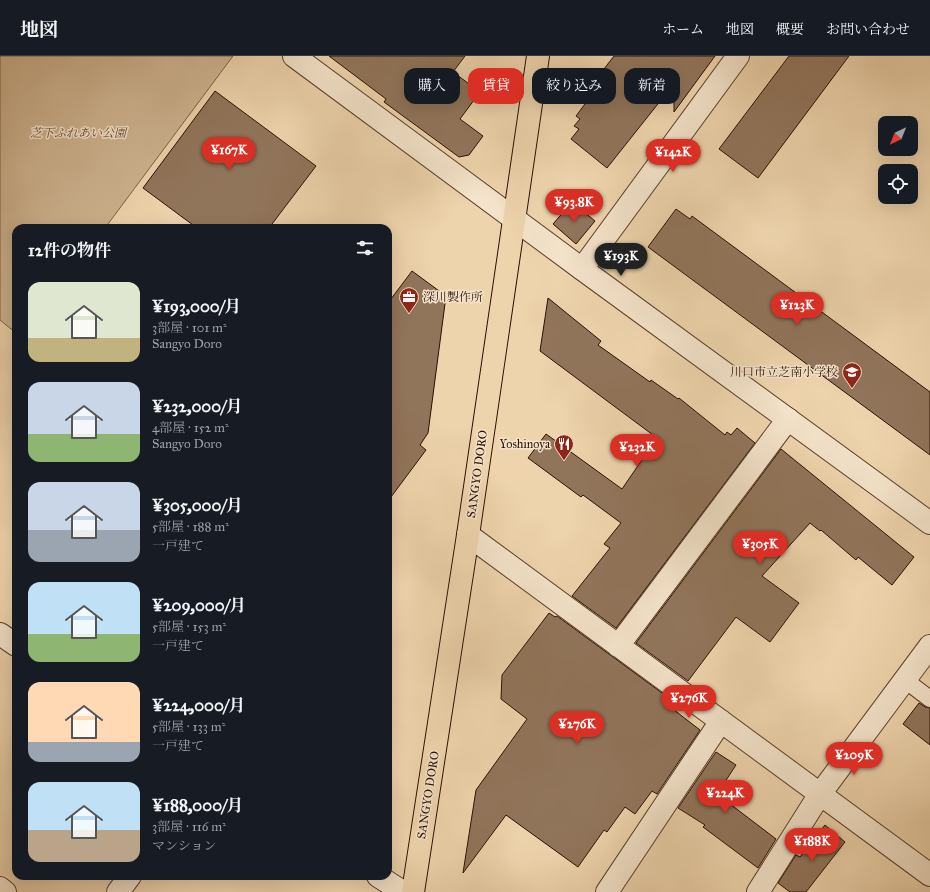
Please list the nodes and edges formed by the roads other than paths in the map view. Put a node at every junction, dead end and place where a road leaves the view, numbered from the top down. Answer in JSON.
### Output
{"nodes":[{"id":1,"x":294,"y":56,"type":"edge"},
{"id":2,"x":538,"y":56,"type":"edge"},
{"id":3,"x":738,"y":56,"type":"edge"},
{"id":4,"x":514,"y":219,"type":"junction"},
{"id":5,"x":582,"y":269,"type":"junction"},
{"id":6,"x":788,"y":419,"type":"junction"},
{"id":7,"x":930,"y":523,"type":"edge"},
{"id":8,"x":468,"y":535,"type":"junction"},
{"id":9,"x":0,"y":634,"type":"edge"},
{"id":10,"x":12,"y":642,"type":"edge"},
{"id":11,"x":618,"y":646,"type":"junction"},
{"id":12,"x":930,"y":646,"type":"edge"},
{"id":13,"x":905,"y":680,"type":"junction"},
{"id":14,"x":930,"y":699,"type":"edge"},
{"id":15,"x":720,"y":721,"type":"junction"},
{"id":16,"x":820,"y":794,"type":"junction"},
{"id":17,"x":930,"y":875,"type":"edge"},
{"id":18,"x":127,"y":880,"type":"edge"},
{"id":19,"x":384,"y":880,"type":"edge"},
{"id":20,"x":0,"y":888,"type":"edge"},
{"id":21,"x":6,"y":892,"type":"edge"},
{"id":22,"x":118,"y":892,"type":"edge"},
{"id":23,"x":403,"y":892,"type":"edge"},
{"id":24,"x":413,"y":892,"type":"edge"},
{"id":25,"x":607,"y":892,"type":"edge"},
{"id":26,"x":758,"y":892,"type":"edge"}],
"edges":[{"from":1,"to":4,"type":"street"},
{"from":2,"to":4,"type":"main road","name":"SANGYO DORO"},
{"from":3,"to":5,"type":"street"},
{"from":4,"to":5,"type":"street"},
{"from":4,"to":8,"type":"main road","name":"SANGYO DORO"},
{"from":5,"to":6,"type":"street"},
{"from":6,"to":7,"type":"street"},
{"from":6,"to":11,"type":"street"},
{"from":8,"to":11,"type":"street"},
{"from":8,"to":24,"type":"main road","name":"SANGYO DORO"},
{"from":9,"to":10,"type":"street"},
{"from":11,"to":15,"type":"street"},
{"from":12,"to":13,"type":"street"},
{"from":13,"to":14,"type":"lane"},
{"from":13,"to":16,"type":"street"},
{"from":15,"to":16,"type":"street"},
{"from":15,"to":25,"type":"street"},
{"from":16,"to":17,"type":"street"},
{"from":16,"to":26,"type":"street"},
{"from":18,"to":22,"type":"street"},
{"from":19,"to":23,"type":"street"},
{"from":20,"to":21,"type":"street"}]}
